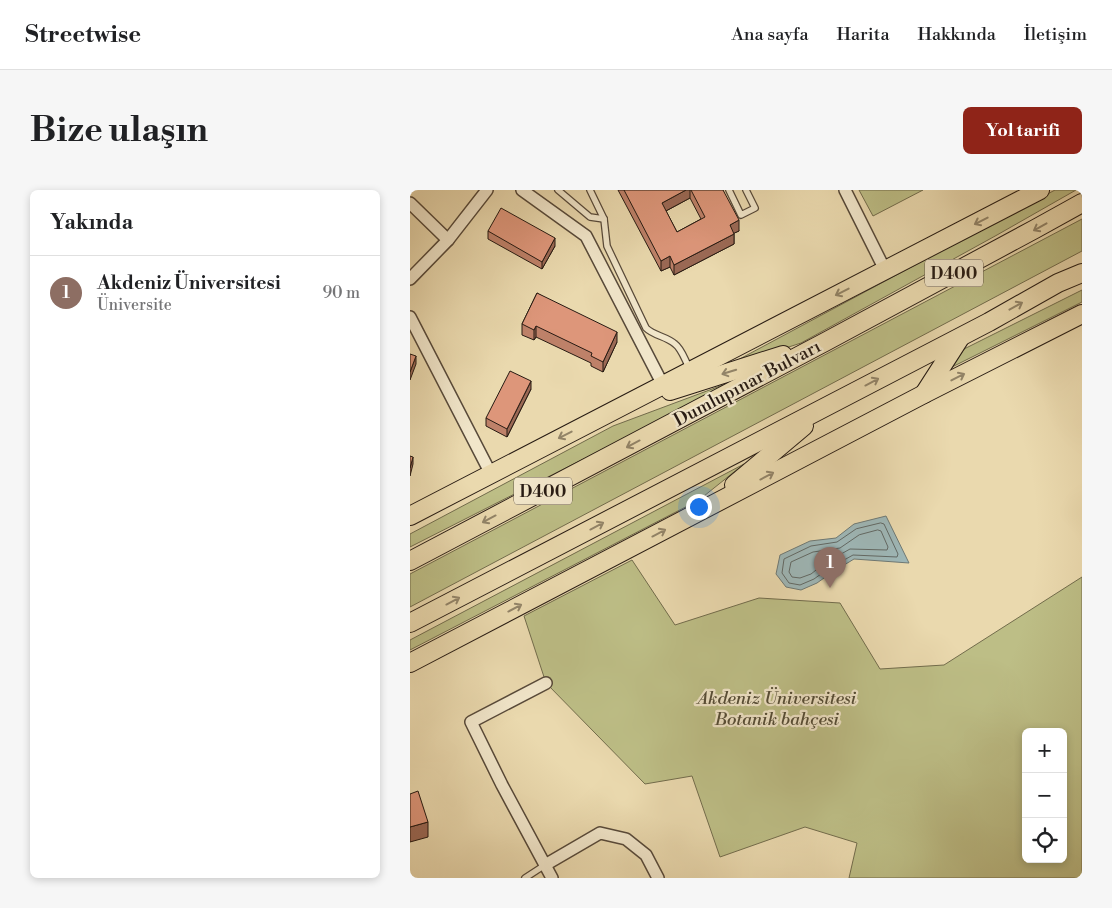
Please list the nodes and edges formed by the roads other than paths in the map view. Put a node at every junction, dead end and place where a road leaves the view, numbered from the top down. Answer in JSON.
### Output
{"nodes":[{"id":1,"x":487,"y":190,"type":"edge"},
{"id":2,"x":522,"y":190,"type":"edge"},
{"id":3,"x":558,"y":190,"type":"edge"},
{"id":4,"x":590,"y":190,"type":"edge"},
{"id":5,"x":729,"y":190,"type":"edge"},
{"id":6,"x":746,"y":190,"type":"edge"},
{"id":7,"x":845,"y":190,"type":"edge"},
{"id":8,"x":1040,"y":190,"type":"edge"},
{"id":9,"x":410,"y":202,"type":"edge"},
{"id":10,"x":1082,"y":203,"type":"edge"},
{"id":11,"x":604,"y":219,"type":"junction"},
{"id":12,"x":448,"y":240,"type":"junction"},
{"id":13,"x":885,"y":270,"type":"junction"},
{"id":14,"x":1082,"y":271,"type":"edge"},
{"id":15,"x":410,"y":279,"type":"edge"},
{"id":16,"x":1082,"y":314,"type":"edge"},
{"id":17,"x":410,"y":317,"type":"edge"},
{"id":18,"x":961,"y":336,"type":"junction"},
{"id":19,"x":825,"y":342,"type":"junction"},
{"id":20,"x":691,"y":370,"type":"junction"},
{"id":21,"x":663,"y":385,"type":"junction"},
{"id":22,"x":924,"y":394,"type":"junction"},
{"id":23,"x":624,"y":405,"type":"junction"},
{"id":24,"x":829,"y":405,"type":"junction"},
{"id":25,"x":491,"y":474,"type":"junction"},
{"id":26,"x":708,"y":507,"type":"junction"},
{"id":27,"x":410,"y":516,"type":"edge"},
{"id":28,"x":410,"y":561,"type":"edge"},
{"id":29,"x":410,"y":624,"type":"edge"},
{"id":30,"x":410,"y":663,"type":"edge"},
{"id":31,"x":546,"y":683,"type":"dead end"},
{"id":32,"x":545,"y":865,"type":"junction"},
{"id":33,"x":525,"y":878,"type":"edge"},
{"id":34,"x":552,"y":878,"type":"edge"},
{"id":35,"x":658,"y":878,"type":"edge"}],
"edges":[{"from":1,"to":12,"type":"street"},
{"from":2,"to":21,"type":"street"},
{"from":3,"to":11,"type":"lane"},
{"from":4,"to":11,"type":"lane"},
{"from":5,"to":6,"type":"lane"},
{"from":7,"to":13,"type":"street"},
{"from":8,"to":13,"type":"main road","one_way":true},
{"from":9,"to":12,"type":"street"},
{"from":10,"to":19,"type":"main road","name":"Dumlupınar Bulvarı","number":"D400","one_way":true},
{"from":11,"to":20,"type":"lane"},
{"from":12,"to":15,"type":"street"},
{"from":13,"to":20,"type":"main road","one_way":true},
{"from":18,"to":14,"type":"main road","one_way":true},
{"from":22,"to":16,"type":"main road","one_way":true},
{"from":17,"to":25,"type":"street"},
{"from":18,"to":22,"type":"main road"},
{"from":24,"to":18,"type":"main road","one_way":true},
{"from":19,"to":23,"type":"main road","one_way":true},
{"from":19,"to":28,"type":"main road","name":"Dumlupınar Bulvarı","number":"D400","one_way":true},
{"from":20,"to":21,"type":"main road"},
{"from":21,"to":23,"type":"main road"},
{"from":26,"to":22,"type":"main road","one_way":true},
{"from":23,"to":25,"type":"main road","one_way":true},
{"from":24,"to":26,"type":"main road"},
{"from":29,"to":24,"type":"main road","one_way":true},
{"from":25,"to":27,"type":"main road"},
{"from":30,"to":26,"type":"main road","one_way":true},
{"from":31,"to":32,"type":"street"},
{"from":32,"to":33,"type":"lane"},
{"from":32,"to":34,"type":"street"},
{"from":32,"to":35,"type":"street"}]}
